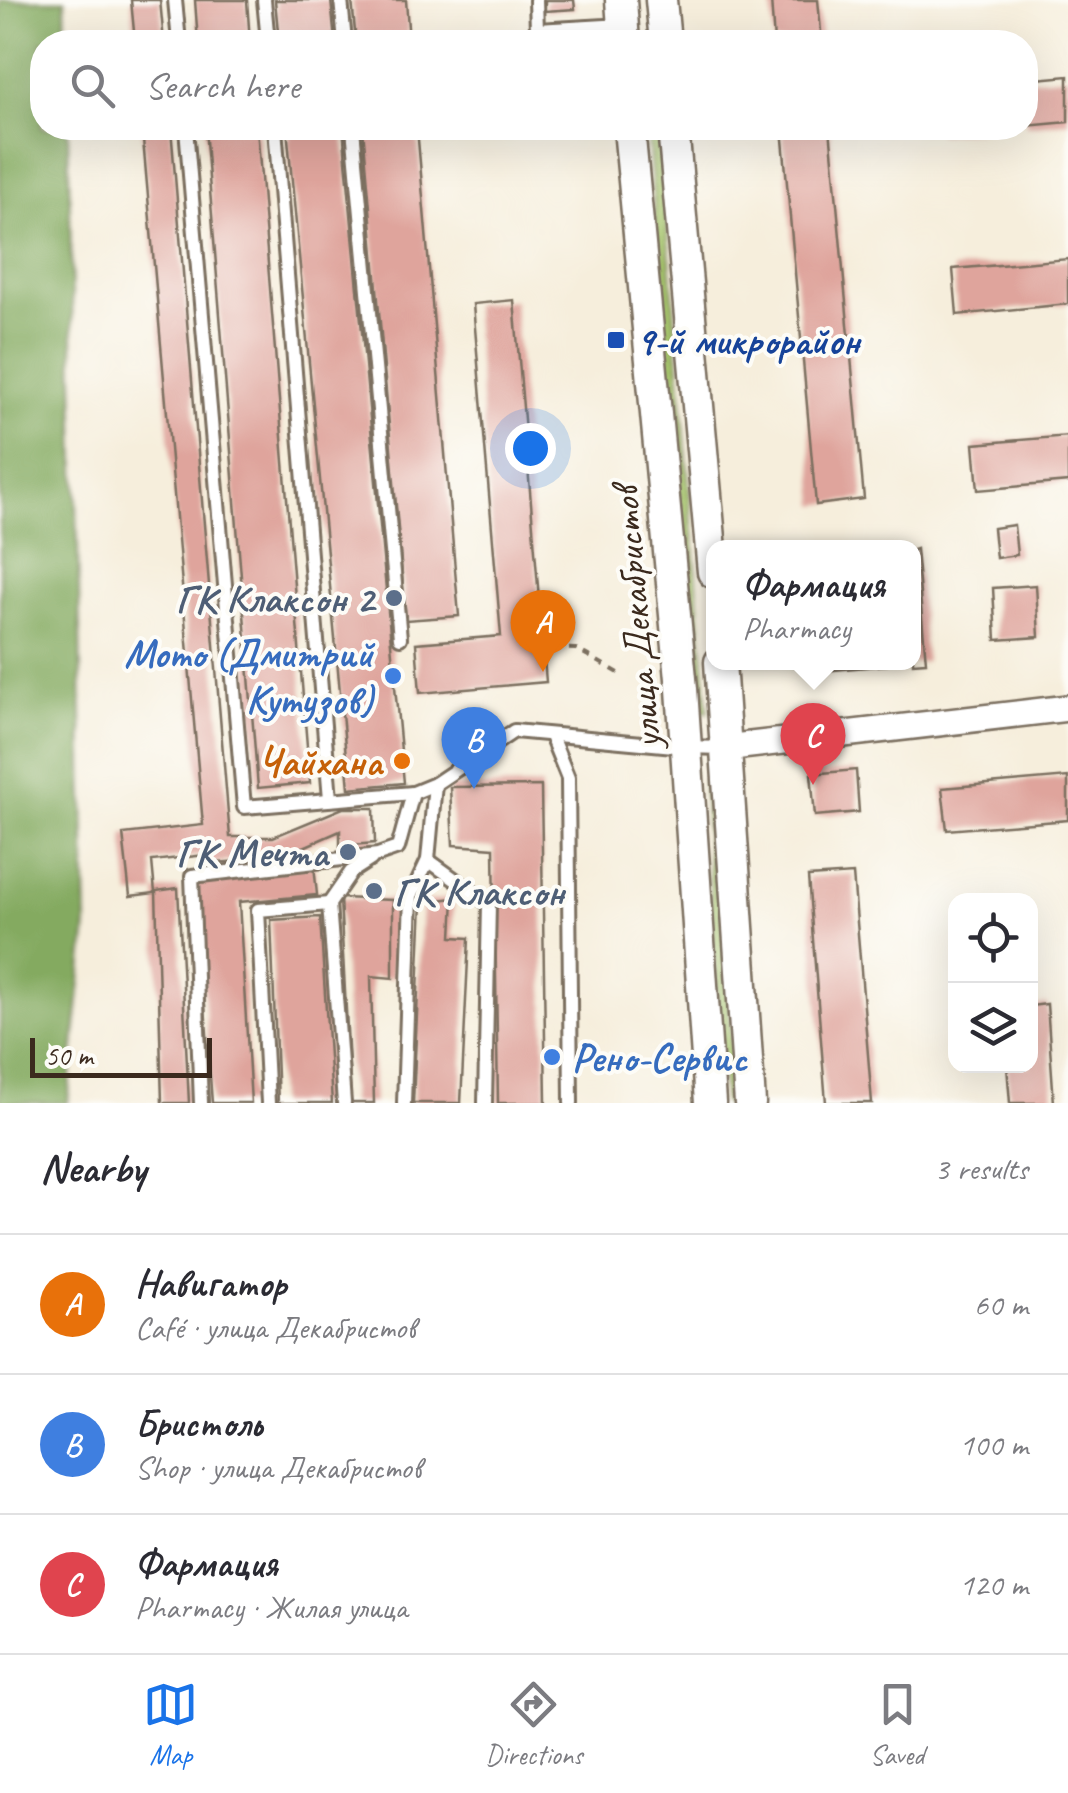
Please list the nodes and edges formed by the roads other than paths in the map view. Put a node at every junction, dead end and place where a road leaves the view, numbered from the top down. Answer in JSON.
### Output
{"nodes":[{"id":1,"x":175,"y":0,"type":"edge"},
{"id":2,"x":264,"y":0,"type":"edge"},
{"id":3,"x":341,"y":0,"type":"edge"},
{"id":4,"x":536,"y":0,"type":"edge"},
{"id":5,"x":661,"y":0,"type":"edge"},
{"id":6,"x":622,"y":23,"type":"edge"},
{"id":7,"x":178,"y":30,"type":"edge"},
{"id":8,"x":267,"y":30,"type":"edge"},
{"id":9,"x":344,"y":30,"type":"edge"},
{"id":10,"x":664,"y":30,"type":"edge"},
{"id":11,"x":187,"y":140,"type":"edge"},
{"id":12,"x":276,"y":140,"type":"edge"},
{"id":13,"x":354,"y":140,"type":"edge"},
{"id":14,"x":629,"y":140,"type":"edge"},
{"id":15,"x":674,"y":140,"type":"edge"},
{"id":16,"x":710,"y":540,"type":"edge"},
{"id":17,"x":400,"y":638,"type":"dead end"},
{"id":18,"x":720,"y":670,"type":"edge"},
{"id":19,"x":1068,"y":708,"type":"edge"},
{"id":20,"x":551,"y":736,"type":"junction"},
{"id":21,"x":684,"y":748,"type":"junction"},
{"id":22,"x":724,"y":748,"type":"junction"},
{"id":23,"x":434,"y":784,"type":"junction"},
{"id":24,"x":413,"y":792,"type":"junction"},
{"id":25,"x":330,"y":799,"type":"junction"},
{"id":26,"x":378,"y":855,"type":"junction"},
{"id":27,"x":428,"y":860,"type":"junction"},
{"id":28,"x":329,"y":904,"type":"junction"},
{"id":29,"x":201,"y":1103,"type":"edge"},
{"id":30,"x":268,"y":1103,"type":"edge"},
{"id":31,"x":344,"y":1103,"type":"edge"},
{"id":32,"x":404,"y":1103,"type":"edge"},
{"id":33,"x":486,"y":1103,"type":"edge"},
{"id":34,"x":571,"y":1103,"type":"edge"},
{"id":35,"x":710,"y":1103,"type":"edge"},
{"id":36,"x":750,"y":1103,"type":"edge"}],
"edges":[{"from":1,"to":7,"type":"lane"},
{"from":2,"to":8,"type":"lane"},
{"from":3,"to":9,"type":"lane"},
{"from":4,"to":6,"type":"lane"},
{"from":5,"to":10,"type":"street"},
{"from":11,"to":25,"type":"lane"},
{"from":12,"to":25,"type":"lane"},
{"from":13,"to":17,"type":"lane"},
{"from":14,"to":21,"type":"street","name":"улица Декабристов"},
{"from":15,"to":16,"type":"street","name":"улица Декабристов"},
{"from":18,"to":22,"type":"street","name":"улица Декабристов"},
{"from":19,"to":22,"type":"street"},
{"from":20,"to":21,"type":"lane"},
{"from":20,"to":23,"type":"lane"},
{"from":20,"to":34,"type":"lane"},
{"from":21,"to":22,"type":"lane"},
{"from":21,"to":35,"type":"street","name":"улица Декабристов"},
{"from":22,"to":36,"type":"street","name":"улица Декабристов"},
{"from":23,"to":24,"type":"lane"},
{"from":23,"to":27,"type":"lane"},
{"from":24,"to":25,"type":"lane"},
{"from":24,"to":26,"type":"lane"},
{"from":26,"to":28,"type":"lane"},
{"from":26,"to":29,"type":"lane"},
{"from":27,"to":32,"type":"lane"},
{"from":27,"to":33,"type":"lane"},
{"from":28,"to":30,"type":"lane"},
{"from":28,"to":31,"type":"lane"}]}
